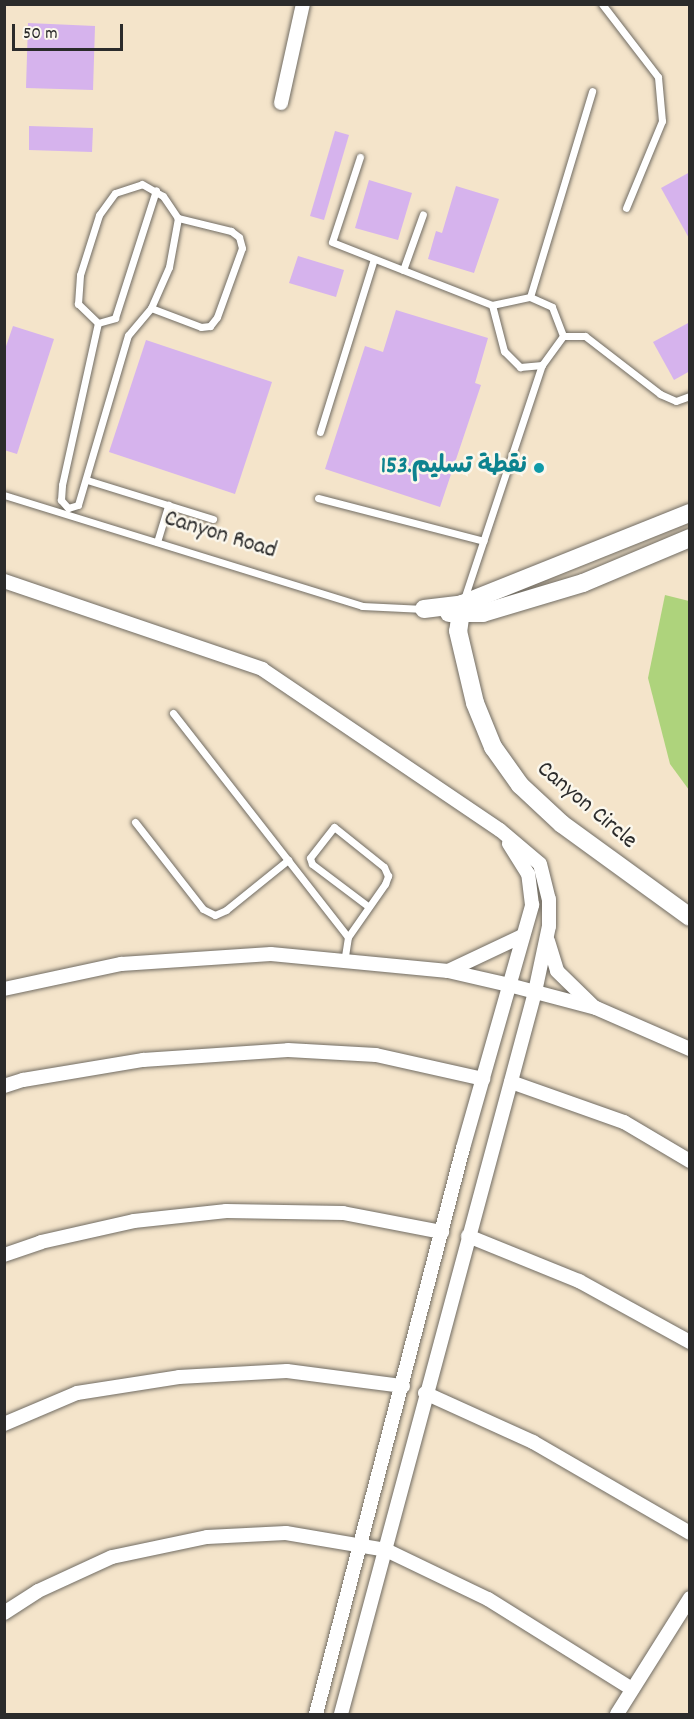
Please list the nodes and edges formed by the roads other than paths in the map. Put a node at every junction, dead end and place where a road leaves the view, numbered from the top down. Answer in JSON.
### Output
{"nodes":[{"id":1,"x":303,"y":4,"type":"edge"},
{"id":2,"x":602,"y":4,"type":"edge"},
{"id":3,"x":592,"y":91,"type":"dead end"},
{"id":4,"x":281,"y":103,"type":"dead end"},
{"id":5,"x":360,"y":157,"type":"dead end"},
{"id":6,"x":156,"y":190,"type":"junction"},
{"id":7,"x":626,"y":208,"type":"dead end"},
{"id":8,"x":423,"y":214,"type":"dead end"},
{"id":9,"x":178,"y":218,"type":"junction"},
{"id":10,"x":374,"y":259,"type":"junction"},
{"id":11,"x":403,"y":270,"type":"junction"},
{"id":12,"x":530,"y":297,"type":"junction"},
{"id":13,"x":492,"y":305,"type":"junction"},
{"id":14,"x":151,"y":308,"type":"junction"},
{"id":15,"x":98,"y":323,"type":"junction"},
{"id":16,"x":563,"y":336,"type":"junction"},
{"id":17,"x":542,"y":365,"type":"junction"},
{"id":18,"x":690,"y":396,"type":"edge"},
{"id":19,"x":320,"y":432,"type":"dead end"},
{"id":20,"x":87,"y":480,"type":"junction"},
{"id":21,"x":4,"y":495,"type":"edge"},
{"id":22,"x":318,"y":498,"type":"dead end"},
{"id":23,"x":61,"y":500,"type":"junction"},
{"id":24,"x":78,"y":505,"type":"junction"},
{"id":25,"x":168,"y":505,"type":"junction"},
{"id":26,"x":58,"y":512,"type":"junction"},
{"id":27,"x":690,"y":513,"type":"edge"},
{"id":28,"x":75,"y":517,"type":"junction"},
{"id":29,"x":213,"y":519,"type":"dead end"},
{"id":30,"x":690,"y":538,"type":"edge"},
{"id":31,"x":484,"y":541,"type":"junction"},
{"id":32,"x":158,"y":542,"type":"junction"},
{"id":33,"x":4,"y":581,"type":"edge"},
{"id":34,"x":424,"y":609,"type":"joint"},
{"id":35,"x":460,"y":610,"type":"junction"},
{"id":36,"x":173,"y":713,"type":"dead end"},
{"id":37,"x":135,"y":822,"type":"dead end"},
{"id":38,"x":500,"y":830,"type":"junction"},
{"id":39,"x":288,"y":860,"type":"junction"},
{"id":40,"x":369,"y":907,"type":"junction"},
{"id":41,"x":690,"y":917,"type":"edge"},
{"id":42,"x":549,"y":926,"type":"junction"},
{"id":43,"x":522,"y":936,"type":"junction"},
{"id":44,"x":348,"y":937,"type":"junction"},
{"id":45,"x":344,"y":962,"type":"junction"},
{"id":46,"x":448,"y":971,"type":"junction"},
{"id":47,"x":509,"y":985,"type":"junction"},
{"id":48,"x":4,"y":988,"type":"edge"},
{"id":49,"x":536,"y":992,"type":"junction"},
{"id":50,"x":596,"y":1008,"type":"junction"},
{"id":51,"x":690,"y":1049,"type":"edge"},
{"id":52,"x":483,"y":1079,"type":"junction"},
{"id":53,"x":511,"y":1082,"type":"junction"},
{"id":54,"x":4,"y":1086,"type":"edge"},
{"id":55,"x":690,"y":1161,"type":"edge"},
{"id":56,"x":442,"y":1232,"type":"junction"},
{"id":57,"x":468,"y":1236,"type":"junction"},
{"id":58,"x":4,"y":1255,"type":"edge"},
{"id":59,"x":690,"y":1342,"type":"edge"},
{"id":60,"x":403,"y":1386,"type":"junction"},
{"id":61,"x":425,"y":1393,"type":"junction"},
{"id":62,"x":4,"y":1424,"type":"edge"},
{"id":63,"x":690,"y":1533,"type":"edge"},
{"id":64,"x":362,"y":1546,"type":"junction"},
{"id":65,"x":386,"y":1550,"type":"junction"},
{"id":66,"x":690,"y":1598,"type":"edge"},
{"id":67,"x":4,"y":1613,"type":"edge"},
{"id":68,"x":632,"y":1689,"type":"junction"},
{"id":69,"x":316,"y":1714,"type":"edge"},
{"id":70,"x":341,"y":1714,"type":"edge"},
{"id":71,"x":617,"y":1714,"type":"edge"}],
"edges":[{"from":1,"to":4,"type":"street"},
{"from":2,"to":7,"type":"lane"},
{"from":3,"to":12,"type":"lane"},
{"from":5,"to":10,"type":"lane"},
{"from":6,"to":9,"type":"lane"},
{"from":6,"to":15,"type":"lane"},
{"from":6,"to":15,"type":"lane"},
{"from":8,"to":11,"type":"lane"},
{"from":9,"to":14,"type":"lane"},
{"from":9,"to":14,"type":"lane"},
{"from":10,"to":11,"type":"lane"},
{"from":10,"to":19,"type":"lane"},
{"from":11,"to":13,"type":"lane"},
{"from":12,"to":13,"type":"lane"},
{"from":12,"to":16,"type":"lane"},
{"from":13,"to":17,"type":"lane"},
{"from":14,"to":20,"type":"lane"},
{"from":15,"to":23,"type":"lane"},
{"from":16,"to":17,"type":"lane"},
{"from":16,"to":18,"type":"lane"},
{"from":17,"to":31,"type":"lane"},
{"from":20,"to":24,"type":"lane"},
{"from":20,"to":25,"type":"lane"},
{"from":21,"to":26,"type":"lane","name":"Canyon Road"},
{"from":22,"to":31,"type":"lane"},
{"from":23,"to":24,"type":"lane"},
{"from":23,"to":26,"type":"lane"},
{"from":24,"to":28,"type":"lane"},
{"from":25,"to":29,"type":"lane"},
{"from":25,"to":32,"type":"lane"},
{"from":26,"to":28,"type":"lane","name":"Canyon Road"},
{"from":27,"to":35,"type":"main road","name":"Canyon Road"},
{"from":28,"to":32,"type":"lane","name":"Canyon Road"},
{"from":30,"to":35,"type":"main road","name":"Canyon Road"},
{"from":31,"to":35,"type":"lane"},
{"from":32,"to":34,"type":"lane","name":"Canyon Road"},
{"from":33,"to":38,"type":"street"},
{"from":34,"to":35,"type":"main road","name":"Canyon Road"},
{"from":35,"to":41,"type":"main road","name":"Canyon Circle"},
{"from":36,"to":39,"type":"lane"},
{"from":37,"to":39,"type":"lane"},
{"from":38,"to":42,"type":"street"},
{"from":38,"to":43,"type":"street"},
{"from":39,"to":44,"type":"lane"},
{"from":40,"to":40,"type":"lane"},
{"from":40,"to":44,"type":"lane"},
{"from":42,"to":49,"type":"street"},
{"from":42,"to":50,"type":"street"},
{"from":43,"to":46,"type":"street"},
{"from":43,"to":47,"type":"street"},
{"from":44,"to":45,"type":"lane"},
{"from":45,"to":46,"type":"street"},
{"from":45,"to":48,"type":"street"},
{"from":46,"to":47,"type":"street"},
{"from":47,"to":49,"type":"street"},
{"from":47,"to":52,"type":"street"},
{"from":49,"to":50,"type":"street"},
{"from":49,"to":53,"type":"street"},
{"from":50,"to":51,"type":"street"},
{"from":52,"to":54,"type":"street"},
{"from":52,"to":56,"type":"street"},
{"from":53,"to":55,"type":"street"},
{"from":53,"to":57,"type":"street"},
{"from":56,"to":58,"type":"street"},
{"from":56,"to":60,"type":"street"},
{"from":57,"to":59,"type":"street"},
{"from":57,"to":61,"type":"street"},
{"from":60,"to":62,"type":"street"},
{"from":60,"to":64,"type":"street"},
{"from":61,"to":63,"type":"street"},
{"from":61,"to":65,"type":"street"},
{"from":64,"to":65,"type":"street"},
{"from":64,"to":67,"type":"street"},
{"from":64,"to":69,"type":"street"},
{"from":65,"to":68,"type":"street"},
{"from":65,"to":70,"type":"street"},
{"from":66,"to":68,"type":"street"},
{"from":68,"to":71,"type":"street"}]}
